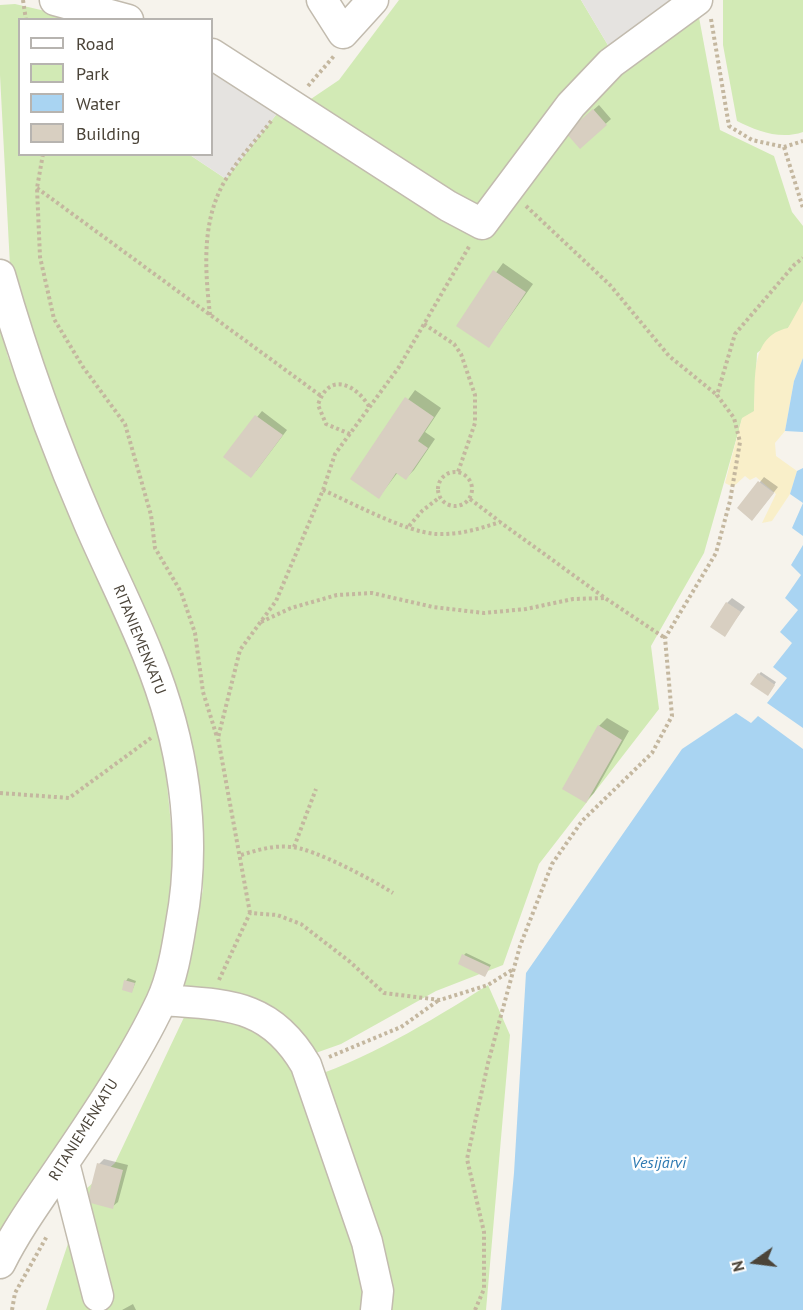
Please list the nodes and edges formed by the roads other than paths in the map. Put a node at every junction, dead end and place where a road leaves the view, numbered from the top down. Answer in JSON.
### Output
{"nodes":[{"id":1,"x":55,"y":0,"type":"edge"},
{"id":2,"x":322,"y":0,"type":"edge"},
{"id":3,"x":373,"y":0,"type":"edge"},
{"id":4,"x":704,"y":6,"type":"edge"},
{"id":5,"x":121,"y":18,"type":"edge"},
{"id":6,"x":213,"y":55,"type":"edge"},
{"id":7,"x":0,"y":275,"type":"edge"},
{"id":8,"x":162,"y":1000,"type":"junction"},
{"id":9,"x":64,"y":1163,"type":"junction"},
{"id":10,"x":0,"y":1263,"type":"edge"},
{"id":11,"x":98,"y":1296,"type":"dead end"},
{"id":12,"x":376,"y":1310,"type":"edge"}],
"edges":[{"from":1,"to":5,"type":"street"},
{"from":2,"to":3,"type":"street"},
{"from":4,"to":6,"type":"street"},
{"from":7,"to":8,"type":"street","name":"RITANIEMENKATU"},
{"from":8,"to":9,"type":"street","name":"RITANIEMENKATU"},
{"from":8,"to":12,"type":"street"},
{"from":9,"to":10,"type":"street","name":"RITANIEMENKATU"},
{"from":9,"to":11,"type":"street"}]}
